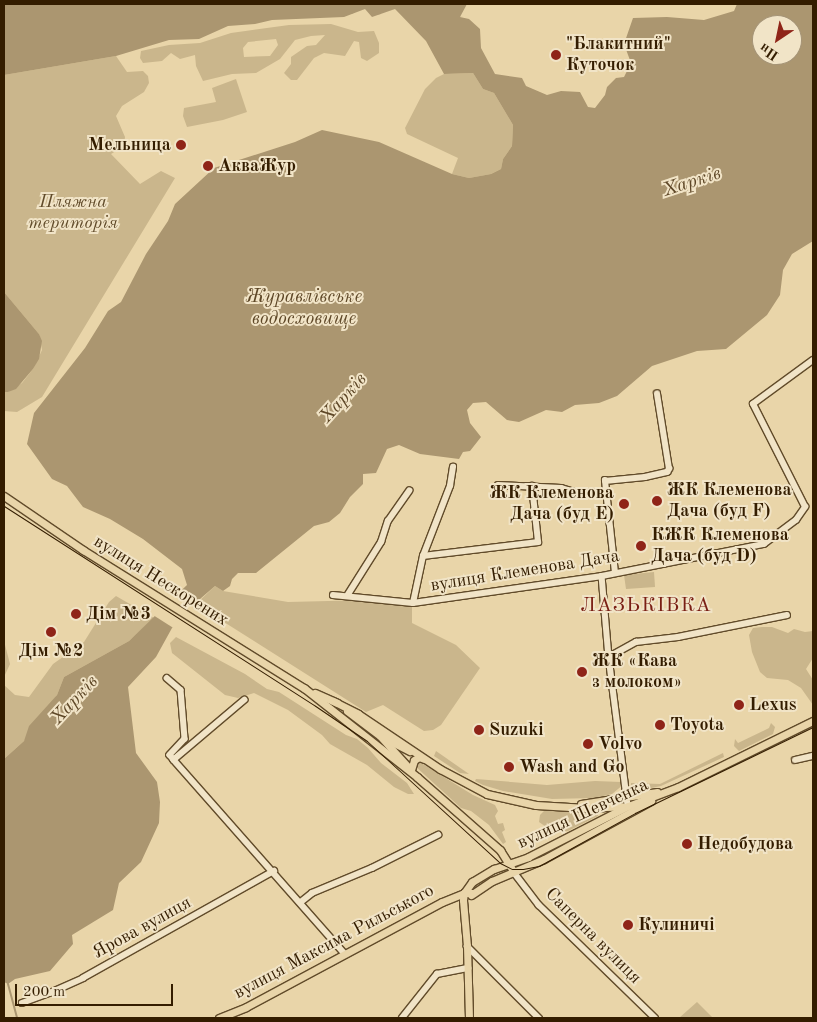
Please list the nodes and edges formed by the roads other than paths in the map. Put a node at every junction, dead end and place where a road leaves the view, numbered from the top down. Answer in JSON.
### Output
{"nodes":[{"id":1,"x":813,"y":360,"type":"edge"},
{"id":2,"x":656,"y":394,"type":"dead end"},
{"id":3,"x":453,"y":467,"type":"dead end"},
{"id":4,"x":498,"y":485,"type":"dead end"},
{"id":5,"x":532,"y":486,"type":"junction"},
{"id":6,"x":409,"y":491,"type":"dead end"},
{"id":7,"x":606,"y":492,"type":"junction"},
{"id":8,"x":4,"y":496,"type":"edge"},
{"id":9,"x":423,"y":556,"type":"junction"},
{"id":10,"x":615,"y":573,"type":"junction"},
{"id":11,"x":602,"y":576,"type":"junction"},
{"id":12,"x":333,"y":595,"type":"dead end"},
{"id":13,"x":347,"y":596,"type":"junction"},
{"id":14,"x":413,"y":603,"type":"junction"},
{"id":15,"x":787,"y":615,"type":"dead end"},
{"id":16,"x":609,"y":657,"type":"junction"},
{"id":17,"x":167,"y":678,"type":"dead end"},
{"id":18,"x":245,"y":700,"type":"dead end"},
{"id":19,"x":331,"y":704,"type":"junction"},
{"id":20,"x":813,"y":721,"type":"edge"},
{"id":21,"x":380,"y":736,"type":"junction"},
{"id":22,"x":813,"y":756,"type":"edge"},
{"id":23,"x":424,"y":759,"type":"junction"},
{"id":24,"x":174,"y":760,"type":"junction"},
{"id":25,"x":795,"y":760,"type":"dead end"},
{"id":26,"x":413,"y":773,"type":"junction"},
{"id":27,"x":670,"y":790,"type":"junction"},
{"id":28,"x":628,"y":797,"type":"junction"},
{"id":29,"x":654,"y":799,"type":"junction"},
{"id":30,"x":628,"y":806,"type":"junction"},
{"id":31,"x":557,"y":807,"type":"junction"},
{"id":32,"x":597,"y":808,"type":"junction"},
{"id":33,"x":598,"y":820,"type":"junction"},
{"id":34,"x":606,"y":824,"type":"junction"},
{"id":35,"x":438,"y":836,"type":"dead end"},
{"id":36,"x":509,"y":864,"type":"junction"},
{"id":37,"x":274,"y":871,"type":"junction"},
{"id":38,"x":513,"y":871,"type":"junction"},
{"id":39,"x":464,"y":893,"type":"junction"},
{"id":40,"x":473,"y":893,"type":"junction"},
{"id":41,"x":301,"y":902,"type":"junction"},
{"id":42,"x":464,"y":906,"type":"junction"},
{"id":43,"x":467,"y":946,"type":"junction"},
{"id":44,"x":344,"y":953,"type":"junction"},
{"id":45,"x":468,"y":968,"type":"junction"},
{"id":46,"x":22,"y":1003,"type":"dead end"},
{"id":47,"x":219,"y":1018,"type":"edge"},
{"id":48,"x":402,"y":1018,"type":"edge"},
{"id":49,"x":469,"y":1018,"type":"edge"},
{"id":50,"x":539,"y":1018,"type":"edge"},
{"id":51,"x":655,"y":1018,"type":"edge"}],
"edges":[{"from":1,"to":10,"type":"street","name":"вулиця Клеменова Дача"},
{"from":2,"to":7,"type":"street"},
{"from":3,"to":9,"type":"street","name":"вулиця Клеменова Дача"},
{"from":4,"to":5,"type":"street"},
{"from":5,"to":7,"type":"street"},
{"from":5,"to":9,"type":"street"},
{"from":6,"to":13,"type":"street"},
{"from":7,"to":10,"type":"street"},
{"from":8,"to":19,"type":"main road","name":"вулиця Нескорених"},
{"from":9,"to":14,"type":"street","name":"вулиця Клеменова Дача"},
{"from":10,"to":11,"type":"street","name":"вулиця Клеменова Дача"},
{"from":11,"to":14,"type":"street","name":"вулиця Клеменова Дача"},
{"from":11,"to":16,"type":"street"},
{"from":12,"to":13,"type":"street","name":"вулиця Клеменова Дача"},
{"from":13,"to":14,"type":"street","name":"вулиця Клеменова Дача"},
{"from":15,"to":16,"type":"street"},
{"from":16,"to":28,"type":"street"},
{"from":17,"to":24,"type":"street"},
{"from":18,"to":24,"type":"street"},
{"from":19,"to":21,"type":"main road"},
{"from":19,"to":23,"type":"main road"},
{"from":19,"to":26,"type":"main road","name":"вулиця Нескорених"},
{"from":20,"to":27,"type":"main road","name":"вулиця Шевченка"},
{"from":21,"to":23,"type":"main road"},
{"from":21,"to":26,"type":"main road","name":"вулиця Нескорених"},
{"from":22,"to":25,"type":"street"},
{"from":23,"to":26,"type":"main road"},
{"from":23,"to":31,"type":"main road"},
{"from":24,"to":37,"type":"street"},
{"from":26,"to":36,"type":"main road","name":"вулиця Нескорених"},
{"from":27,"to":28,"type":"main road"},
{"from":27,"to":29,"type":"main road","name":"вулиця Шевченка"},
{"from":27,"to":30,"type":"main road","name":"вулиця Шевченка"},
{"from":28,"to":30,"type":"street"},
{"from":28,"to":31,"type":"main road"},
{"from":29,"to":30,"type":"main road"},
{"from":29,"to":34,"type":"main road","name":"вулиця Шевченка"},
{"from":30,"to":32,"type":"main road"},
{"from":30,"to":33,"type":"main road","name":"вулиця Шевченка"},
{"from":30,"to":34,"type":"main road"},
{"from":31,"to":32,"type":"main road"},
{"from":32,"to":33,"type":"main road"},
{"from":33,"to":36,"type":"main road","name":"вулиця Шевченка"},
{"from":34,"to":38,"type":"main road","name":"вулиця Шевченка"},
{"from":35,"to":41,"type":"street"},
{"from":36,"to":38,"type":"main road","name":"вулиця Нескорених"},
{"from":36,"to":39,"type":"main road","name":"вулиця Максима Рильського"},
{"from":37,"to":41,"type":"street"},
{"from":37,"to":46,"type":"street","name":"Ярова вулиця"},
{"from":38,"to":40,"type":"main road"},
{"from":38,"to":51,"type":"street","name":"Саперна вулиця"},
{"from":39,"to":40,"type":"main road","name":"вулиця Максима Рильського"},
{"from":39,"to":42,"type":"main road","name":"вулиця Максима Рильського"},
{"from":39,"to":44,"type":"main road","name":"вулиця Максима Рильського"},
{"from":40,"to":42,"type":"main road"},
{"from":41,"to":44,"type":"street"},
{"from":42,"to":43,"type":"main road","name":"вулиця Максима Рильського"},
{"from":43,"to":45,"type":"main road","name":"вулиця Максима Рильського"},
{"from":43,"to":50,"type":"street"},
{"from":44,"to":47,"type":"main road","name":"вулиця Максима Рильського"},
{"from":45,"to":48,"type":"street"},
{"from":45,"to":49,"type":"main road","name":"вулиця Максима Рильського"}]}
